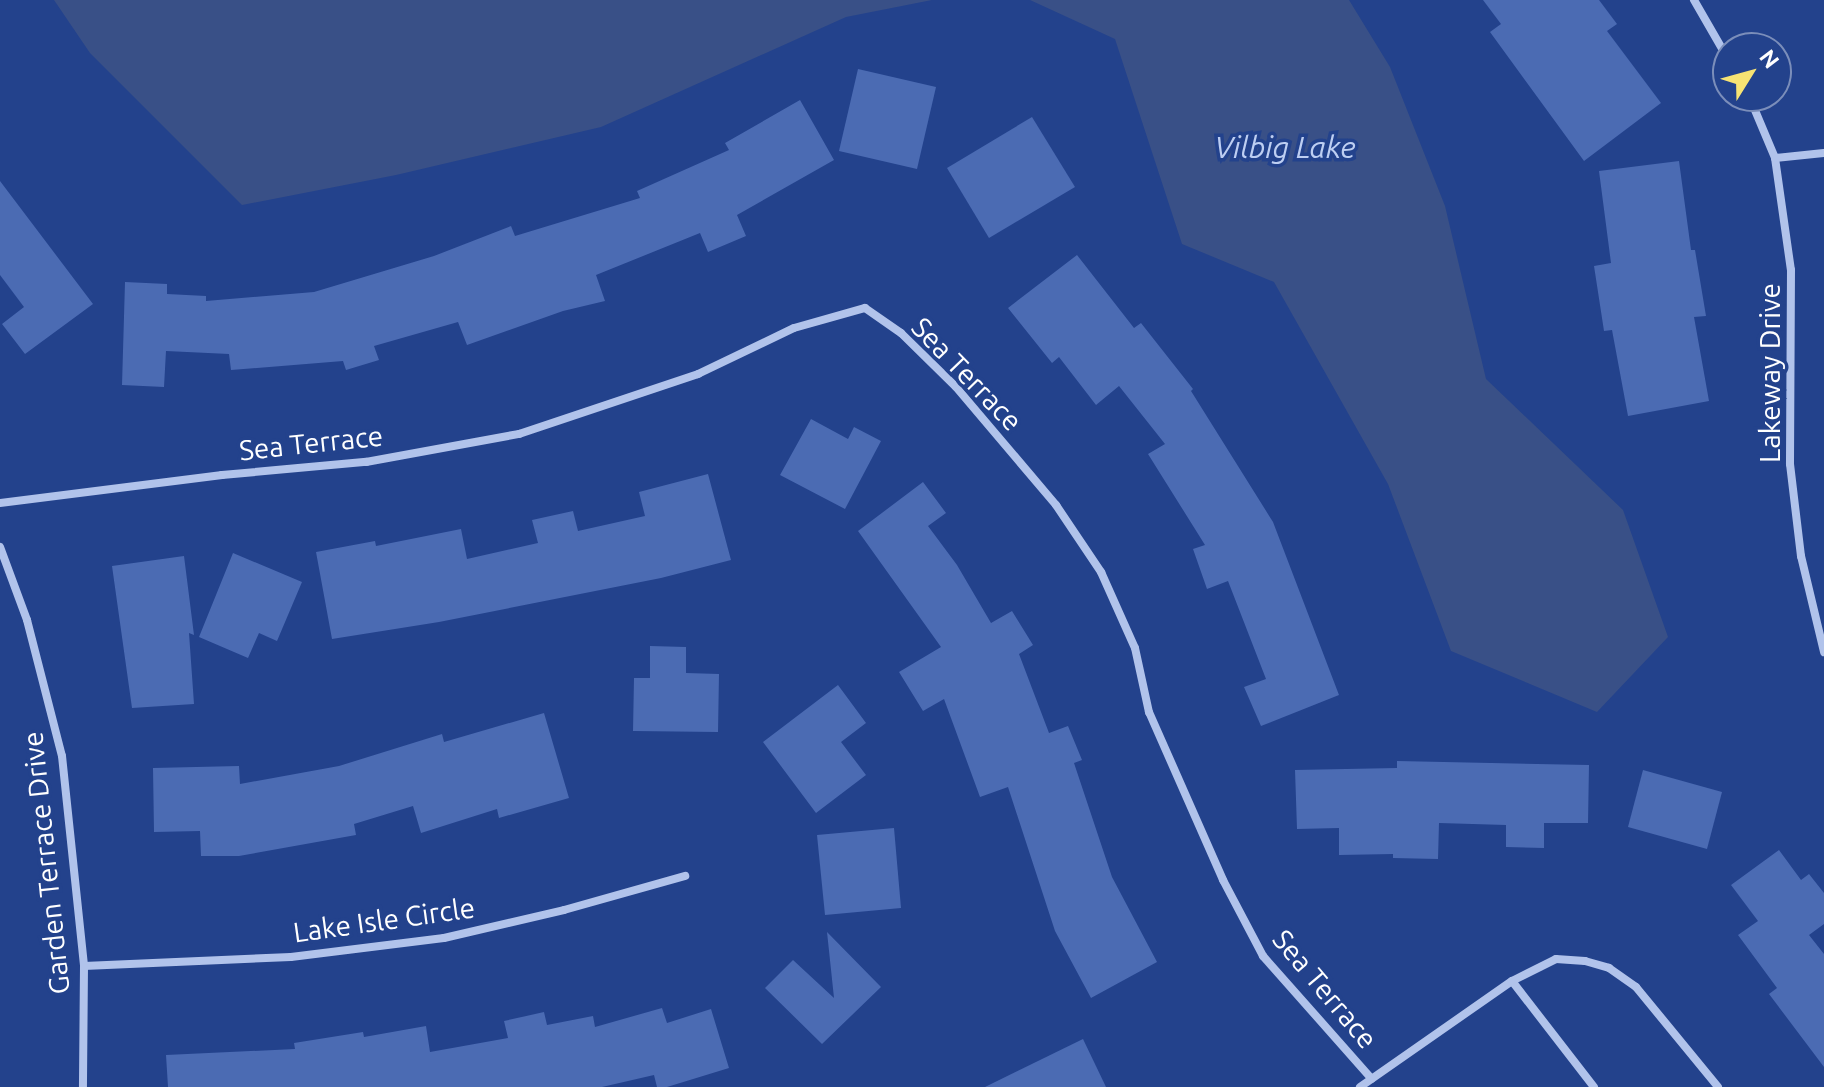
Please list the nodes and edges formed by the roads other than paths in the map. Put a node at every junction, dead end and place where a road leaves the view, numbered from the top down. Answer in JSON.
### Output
{"nodes":[{"id":1,"x":1694,"y":0,"type":"edge"},
{"id":2,"x":1712,"y":32,"type":"edge"},
{"id":3,"x":1756,"y":112,"type":"edge"},
{"id":4,"x":1824,"y":153,"type":"edge"},
{"id":5,"x":1775,"y":158,"type":"junction"},
{"id":6,"x":0,"y":503,"type":"edge"},
{"id":7,"x":0,"y":547,"type":"edge"},
{"id":8,"x":1824,"y":652,"type":"edge"},
{"id":9,"x":685,"y":876,"type":"dead end"},
{"id":10,"x":84,"y":966,"type":"junction"},
{"id":11,"x":1512,"y":981,"type":"junction"},
{"id":12,"x":1372,"y":1079,"type":"junction"},
{"id":13,"x":83,"y":1087,"type":"edge"},
{"id":14,"x":1360,"y":1087,"type":"edge"},
{"id":15,"x":1594,"y":1087,"type":"edge"},
{"id":16,"x":1718,"y":1087,"type":"edge"}],
"edges":[{"from":1,"to":2,"type":"street"},
{"from":3,"to":5,"type":"street","name":"Lakeway Drive"},
{"from":4,"to":5,"type":"street"},
{"from":5,"to":8,"type":"street","name":"Lakeway Drive"},
{"from":6,"to":12,"type":"street","name":"Sea Terrace"},
{"from":7,"to":10,"type":"street","name":"Garden Terrace Drive"},
{"from":9,"to":10,"type":"street","name":"Lake Isle Circle"},
{"from":10,"to":13,"type":"street","name":"Garden Terrace Drive"},
{"from":11,"to":12,"type":"street"},
{"from":11,"to":15,"type":"street"},
{"from":11,"to":16,"type":"street"},
{"from":12,"to":14,"type":"street"}]}
